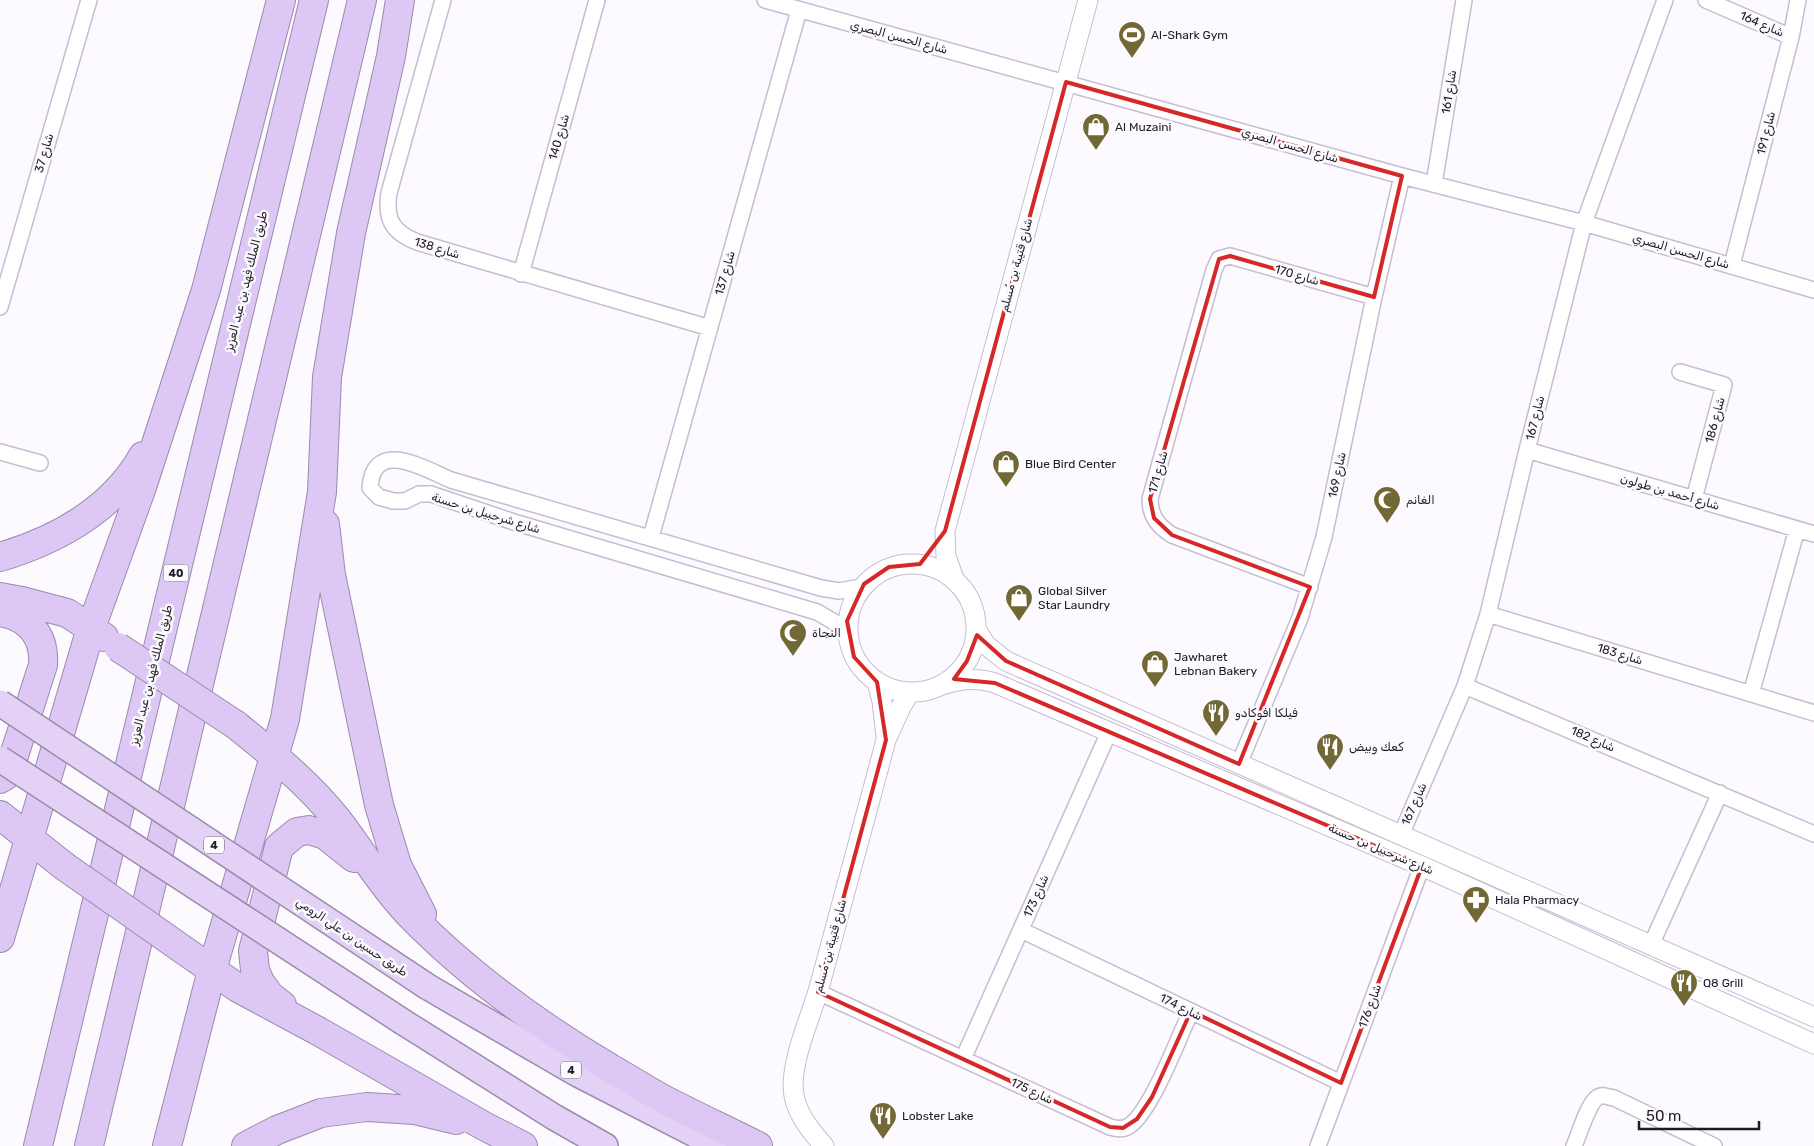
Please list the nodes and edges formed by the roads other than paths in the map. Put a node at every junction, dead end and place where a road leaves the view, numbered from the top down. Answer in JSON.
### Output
{"nodes":[{"id":1,"x":89,"y":0,"type":"edge"},
{"id":2,"x":281,"y":0,"type":"edge"},
{"id":3,"x":314,"y":0,"type":"edge"},
{"id":4,"x":362,"y":0,"type":"edge"},
{"id":5,"x":400,"y":0,"type":"edge"},
{"id":6,"x":443,"y":0,"type":"edge"},
{"id":7,"x":597,"y":0,"type":"edge"},
{"id":8,"x":765,"y":0,"type":"edge"},
{"id":9,"x":1088,"y":0,"type":"edge"},
{"id":10,"x":1464,"y":0,"type":"edge"},
{"id":11,"x":1665,"y":0,"type":"edge"},
{"id":12,"x":1706,"y":0,"type":"edge"},
{"id":13,"x":1798,"y":0,"type":"edge"},
{"id":14,"x":799,"y":10,"type":"junction"},
{"id":15,"x":1791,"y":37,"type":"junction"},
{"id":16,"x":1066,"y":82,"type":"junction"},
{"id":17,"x":1402,"y":176,"type":"junction"},
{"id":18,"x":1434,"y":184,"type":"junction"},
{"id":19,"x":1584,"y":223,"type":"junction"},
{"id":20,"x":1219,"y":259,"type":"joint"},
{"id":21,"x":1732,"y":265,"type":"junction"},
{"id":22,"x":521,"y":274,"type":"junction"},
{"id":23,"x":1814,"y":290,"type":"edge"},
{"id":24,"x":1374,"y":297,"type":"junction"},
{"id":25,"x":0,"y":307,"type":"edge"},
{"id":26,"x":710,"y":328,"type":"junction"},
{"id":27,"x":1680,"y":372,"type":"dead end"},
{"id":28,"x":172,"y":393,"type":"junction"},
{"id":29,"x":1527,"y":450,"type":"junction"},
{"id":30,"x":0,"y":452,"type":"edge"},
{"id":31,"x":40,"y":463,"type":"dead end"},
{"id":32,"x":322,"y":492,"type":"junction"},
{"id":33,"x":1694,"y":498,"type":"junction"},
{"id":34,"x":1797,"y":528,"type":"junction"},
{"id":35,"x":945,"y":531,"type":"junction"},
{"id":36,"x":1814,"y":534,"type":"edge"},
{"id":37,"x":651,"y":537,"type":"junction"},
{"id":38,"x":0,"y":557,"type":"edge"},
{"id":39,"x":920,"y":564,"type":"junction"},
{"id":40,"x":954,"y":579,"type":"junction"},
{"id":41,"x":861,"y":587,"type":"junction"},
{"id":42,"x":1310,"y":587,"type":"junction"},
{"id":43,"x":0,"y":597,"type":"edge"},
{"id":44,"x":0,"y":612,"type":"edge"},
{"id":45,"x":1488,"y":614,"type":"junction"},
{"id":46,"x":90,"y":628,"type":"junction"},
{"id":47,"x":976,"y":629,"type":"junction"},
{"id":48,"x":847,"y":634,"type":"junction"},
{"id":49,"x":877,"y":682,"type":"junction"},
{"id":50,"x":942,"y":685,"type":"junction"},
{"id":51,"x":1465,"y":686,"type":"junction"},
{"id":52,"x":910,"y":692,"type":"junction"},
{"id":53,"x":1751,"y":694,"type":"junction"},
{"id":54,"x":0,"y":703,"type":"edge"},
{"id":55,"x":1814,"y":713,"type":"edge"},
{"id":56,"x":1110,"y":732,"type":"junction"},
{"id":57,"x":886,"y":740,"type":"junction"},
{"id":58,"x":275,"y":756,"type":"junction"},
{"id":59,"x":0,"y":759,"type":"edge"},
{"id":60,"x":1239,"y":764,"type":"junction"},
{"id":61,"x":0,"y":779,"type":"edge"},
{"id":62,"x":1720,"y":793,"type":"junction"},
{"id":63,"x":0,"y":815,"type":"edge"},
{"id":64,"x":1814,"y":834,"type":"edge"},
{"id":65,"x":1401,"y":835,"type":"junction"},
{"id":66,"x":28,"y":837,"type":"junction"},
{"id":67,"x":1422,"y":866,"type":"junction"},
{"id":68,"x":378,"y":878,"type":"junction"},
{"id":69,"x":1021,"y":930,"type":"junction"},
{"id":70,"x":0,"y":938,"type":"edge"},
{"id":71,"x":436,"y":940,"type":"junction"},
{"id":72,"x":1651,"y":945,"type":"junction"},
{"id":73,"x":212,"y":970,"type":"junction"},
{"id":74,"x":818,"y":992,"type":"junction"},
{"id":75,"x":1191,"y":1011,"type":"junction"},
{"id":76,"x":1814,"y":1017,"type":"edge"},
{"id":77,"x":318,"y":1031,"type":"junction"},
{"id":78,"x":1814,"y":1044,"type":"edge"},
{"id":79,"x":963,"y":1059,"type":"junction"},
{"id":80,"x":1341,"y":1083,"type":"junction"},
{"id":81,"x":484,"y":1126,"type":"junction"},
{"id":82,"x":38,"y":1146,"type":"edge"},
{"id":83,"x":89,"y":1146,"type":"edge"},
{"id":84,"x":167,"y":1146,"type":"edge"},
{"id":85,"x":246,"y":1146,"type":"edge"},
{"id":86,"x":523,"y":1146,"type":"edge"},
{"id":87,"x":605,"y":1146,"type":"edge"},
{"id":88,"x":718,"y":1146,"type":"edge"},
{"id":89,"x":758,"y":1146,"type":"edge"},
{"id":90,"x":824,"y":1146,"type":"edge"},
{"id":91,"x":1318,"y":1146,"type":"edge"},
{"id":92,"x":1574,"y":1146,"type":"edge"},
{"id":93,"x":1714,"y":1146,"type":"edge"}],
"edges":[{"from":1,"to":25,"type":"street","name":"شارع 37"},
{"from":2,"to":28,"type":"highway"},
{"from":3,"to":82,"type":"highway","name":"طريق الملك فهد بن عبد العزيز","number":"40"},
{"from":4,"to":83,"type":"highway"},
{"from":5,"to":32,"type":"highway"},
{"from":6,"to":22,"type":"street","name":"شارع 138"},
{"from":7,"to":22,"type":"street","name":"شارع 140"},
{"from":8,"to":14,"type":"street","name":"شارع الحسن البصري"},
{"from":9,"to":16,"type":"street","name":"شارع قتيبة بن مُسلم"},
{"from":10,"to":18,"type":"street","name":"شارع 161"},
{"from":11,"to":19,"type":"street","name":"شارع 167"},
{"from":12,"to":15,"type":"street","name":"شارع 164"},
{"from":13,"to":15,"type":"street","name":"شارع 191"},
{"from":14,"to":16,"type":"street","name":"شارع الحسن البصري"},
{"from":14,"to":26,"type":"street","name":"شارع 137"},
{"from":15,"to":21,"type":"street","name":"شارع 191"},
{"from":16,"to":17,"type":"street","name":"شارع الحسن البصري"},
{"from":16,"to":35,"type":"street","name":"شارع قتيبة بن مُسلم"},
{"from":17,"to":18,"type":"street","name":"شارع الحسن البصري"},
{"from":17,"to":24,"type":"street","name":"شارع 169"},
{"from":18,"to":19,"type":"street","name":"شارع الحسن البصري"},
{"from":19,"to":21,"type":"street","name":"شارع الحسن البصري"},
{"from":19,"to":29,"type":"street","name":"شارع 167"},
{"from":20,"to":24,"type":"street","name":"شارع 170"},
{"from":20,"to":42,"type":"street","name":"شارع 171"},
{"from":21,"to":23,"type":"street","name":"شارع الحسن البصري"},
{"from":22,"to":26,"type":"street","name":"شارع 138"},
{"from":24,"to":42,"type":"street","name":"شارع 169"},
{"from":26,"to":37,"type":"street","name":"شارع 137"},
{"from":27,"to":33,"type":"street","name":"شارع 186"},
{"from":28,"to":38,"type":"highway"},
{"from":28,"to":46,"type":"highway"},
{"from":29,"to":33,"type":"street","name":"شارع أحمد بن طولون"},
{"from":29,"to":45,"type":"street","name":"شارع 167"},
{"from":30,"to":31,"type":"street"},
{"from":32,"to":58,"type":"highway"},
{"from":32,"to":71,"type":"highway"},
{"from":33,"to":34,"type":"street","name":"شارع أحمد بن طولون"},
{"from":34,"to":36,"type":"street","name":"شارع أحمد بن طولون"},
{"from":34,"to":53,"type":"street"},
{"from":35,"to":39,"type":"street","name":"شارع قتيبة بن مُسلم"},
{"from":35,"to":40,"type":"street","name":"شارع قتيبة بن مُسلم"},
{"from":37,"to":41,"type":"street","name":"شارع شرحبيل بن حسنة"},
{"from":37,"to":48,"type":"street","name":"شارع شرحبيل بن حسنة"},
{"from":39,"to":40,"type":"street"},
{"from":39,"to":41,"type":"street"},
{"from":40,"to":47,"type":"street"},
{"from":41,"to":48,"type":"street"},
{"from":42,"to":60,"type":"street","name":"شارع 169"},
{"from":43,"to":46,"type":"highway"},
{"from":44,"to":61,"type":"highway"},
{"from":45,"to":51,"type":"street","name":"شارع 167"},
{"from":45,"to":53,"type":"street","name":"شارع 183"},
{"from":46,"to":58,"type":"highway","bridge":true},
{"from":46,"to":66,"type":"highway"},
{"from":47,"to":50,"type":"street"},
{"from":47,"to":60,"type":"street","name":"شارع شرحبيل بن حسنة"},
{"from":48,"to":49,"type":"street"},
{"from":49,"to":52,"type":"street"},
{"from":49,"to":57,"type":"street","name":"شارع قتيبة بن مُسلم"},
{"from":50,"to":52,"type":"street"},
{"from":50,"to":56,"type":"street","name":"شارع شرحبيل بن حسنة"},
{"from":51,"to":62,"type":"street","name":"شارع 182"},
{"from":51,"to":65,"type":"street","name":"شارع 167"},
{"from":52,"to":57,"type":"street","name":"شارع قتيبة بن مُسلم"},
{"from":53,"to":55,"type":"street","name":"شارع 183"},
{"from":54,"to":88,"type":"highway","name":"طريق حسين بن علي الرومي","number":"4","bridge":true},
{"from":56,"to":67,"type":"street","name":"شارع شرحبيل بن حسنة"},
{"from":56,"to":69,"type":"street","name":"شارع 173"},
{"from":57,"to":74,"type":"street","name":"شارع قتيبة بن مُسلم"},
{"from":58,"to":68,"type":"highway"},
{"from":58,"to":73,"type":"highway"},
{"from":59,"to":87,"type":"highway","bridge":true},
{"from":60,"to":65,"type":"street","name":"شارع شرحبيل بن حسنة"},
{"from":62,"to":64,"type":"street","name":"شارع 182"},
{"from":62,"to":72,"type":"street"},
{"from":63,"to":66,"type":"highway"},
{"from":65,"to":72,"type":"street","name":"شارع شرحبيل بن حسنة"},
{"from":66,"to":70,"type":"highway"},
{"from":66,"to":73,"type":"highway","bridge":true},
{"from":67,"to":78,"type":"street","name":"شارع شرحبيل بن حسنة"},
{"from":67,"to":80,"type":"street","name":"شارع 176"},
{"from":68,"to":71,"type":"highway"},
{"from":68,"to":77,"type":"highway"},
{"from":69,"to":75,"type":"street","name":"شارع 174"},
{"from":69,"to":79,"type":"street","name":"شارع 173"},
{"from":71,"to":89,"type":"highway"},
{"from":72,"to":76,"type":"street","name":"شارع شرحبيل بن حسنة"},
{"from":73,"to":77,"type":"highway"},
{"from":73,"to":84,"type":"highway"},
{"from":74,"to":79,"type":"street","name":"شارع 175"},
{"from":74,"to":90,"type":"street","name":"شارع قتيبة بن مُسلم"},
{"from":75,"to":79,"type":"street","name":"شارع 175"},
{"from":75,"to":80,"type":"street","name":"شارع 174"},
{"from":77,"to":81,"type":"highway"},
{"from":80,"to":91,"type":"street","name":"شارع 176"},
{"from":81,"to":85,"type":"highway"},
{"from":81,"to":86,"type":"highway"},
{"from":92,"to":93,"type":"street"}]}
